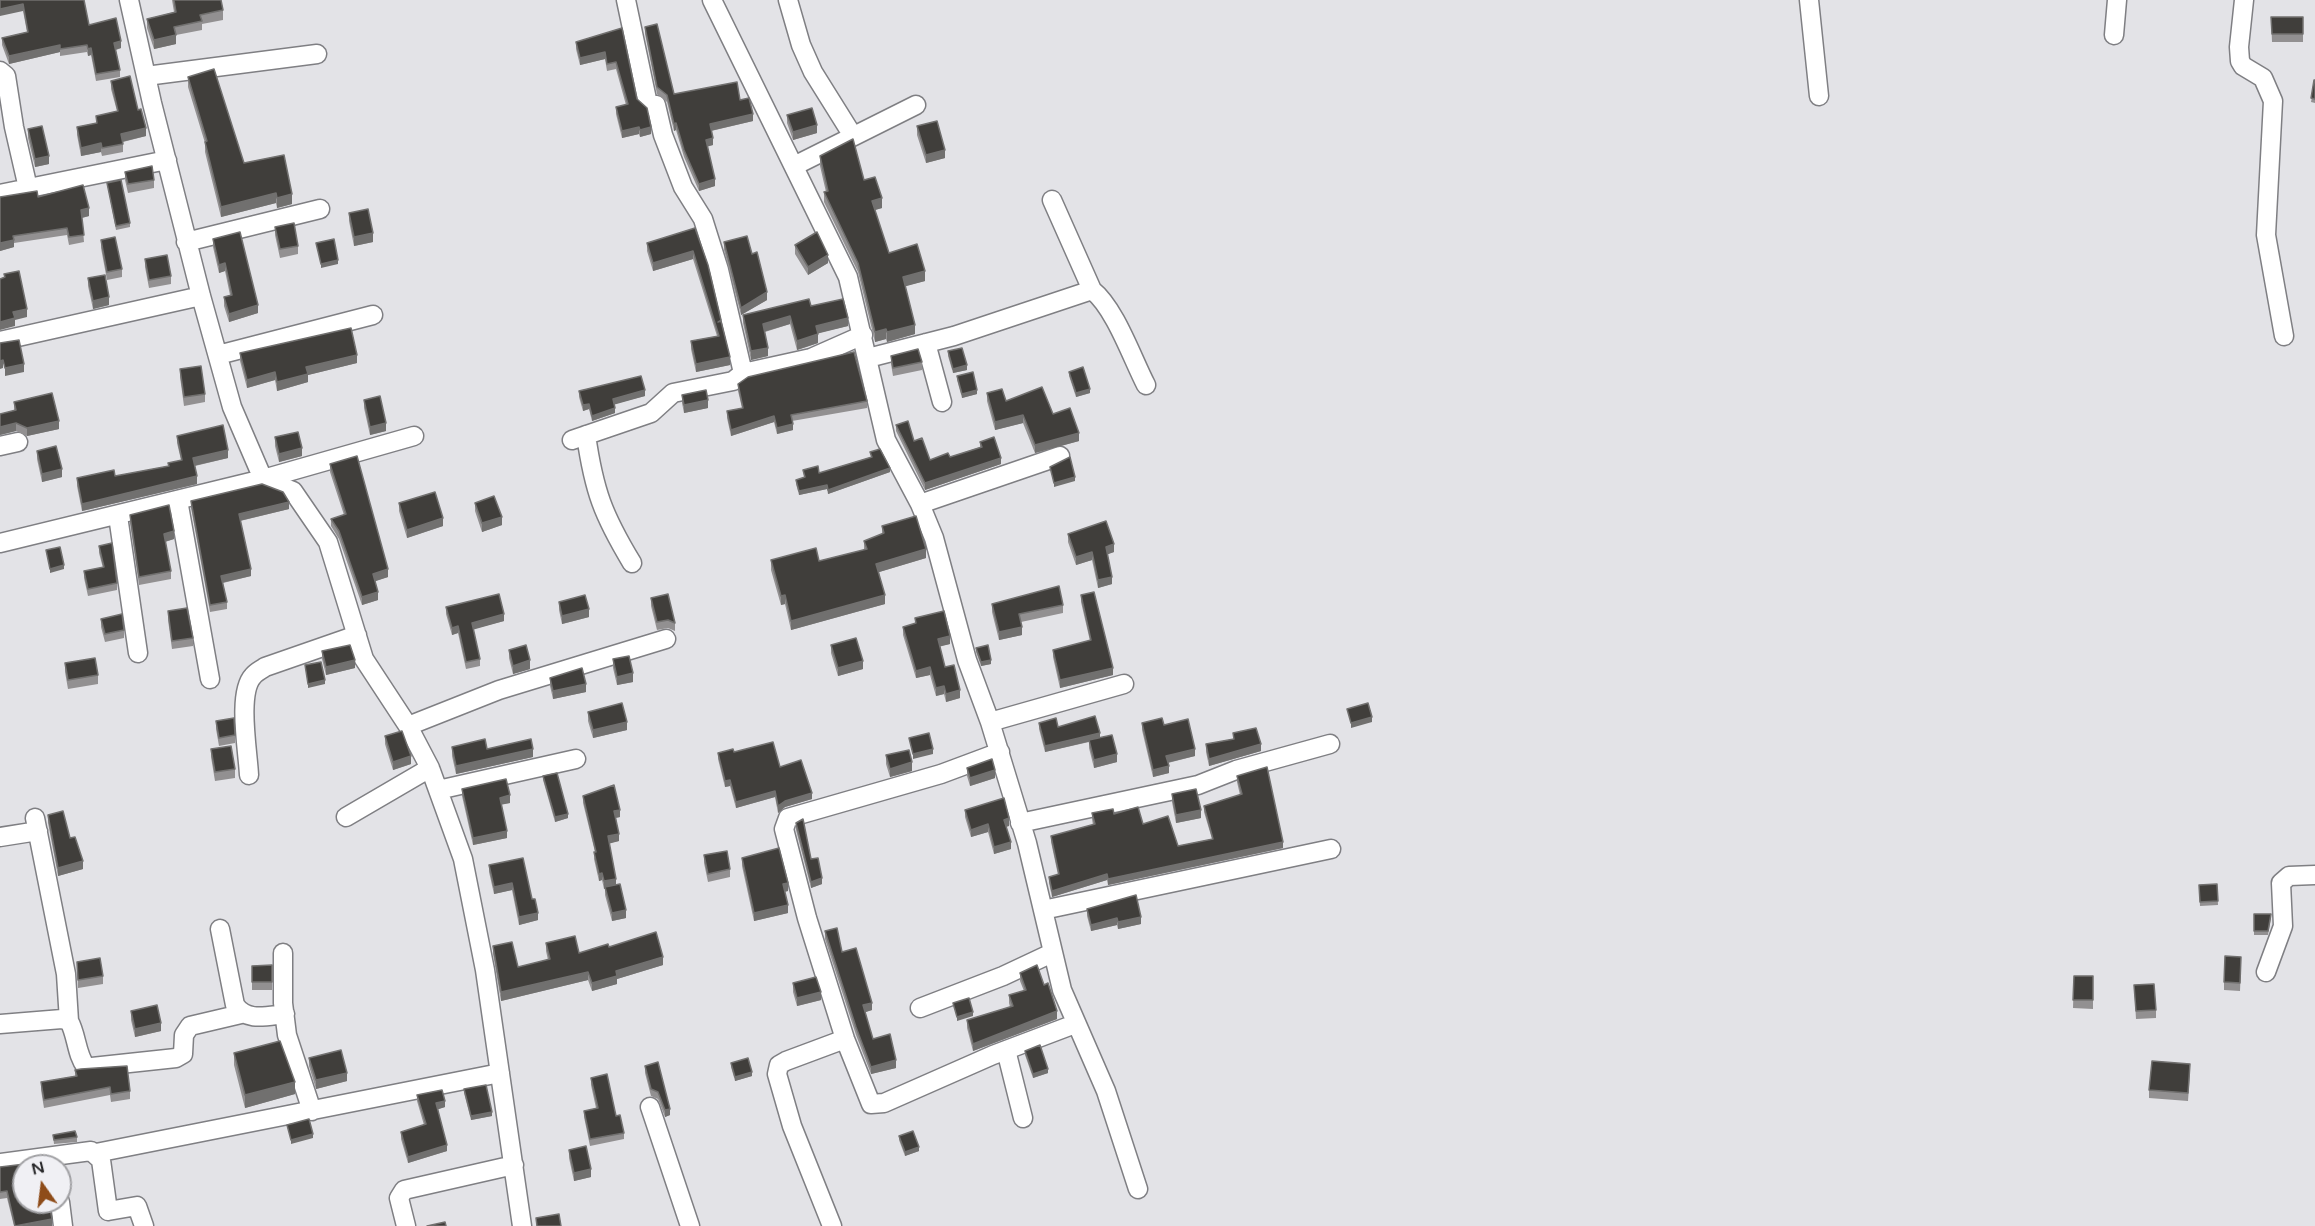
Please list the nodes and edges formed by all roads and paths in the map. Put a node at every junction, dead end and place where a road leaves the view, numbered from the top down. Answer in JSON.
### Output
{"nodes":[{"id":1,"x":129,"y":0,"type":"edge"},
{"id":2,"x":626,"y":0,"type":"edge"},
{"id":3,"x":712,"y":0,"type":"edge"},
{"id":4,"x":788,"y":0,"type":"edge"},
{"id":5,"x":1809,"y":0,"type":"edge"},
{"id":6,"x":2117,"y":0,"type":"edge"},
{"id":7,"x":2244,"y":0,"type":"edge"},
{"id":8,"x":2114,"y":35,"type":"dead end"},
{"id":9,"x":317,"y":54,"type":"dead end"},
{"id":10,"x":0,"y":71,"type":"edge"},
{"id":11,"x":146,"y":76,"type":"junction"},
{"id":12,"x":1819,"y":96,"type":"dead end"},
{"id":13,"x":916,"y":105,"type":"dead end"},
{"id":14,"x":853,"y":136,"type":"junction"},
{"id":15,"x":167,"y":160,"type":"junction"},
{"id":16,"x":794,"y":166,"type":"junction"},
{"id":17,"x":28,"y":188,"type":"junction"},
{"id":18,"x":0,"y":194,"type":"edge"},
{"id":19,"x":1053,"y":200,"type":"dead end"},
{"id":20,"x":320,"y":209,"type":"dead end"},
{"id":21,"x":186,"y":242,"type":"junction"},
{"id":22,"x":1092,"y":290,"type":"junction"},
{"id":23,"x":201,"y":296,"type":"junction"},
{"id":24,"x":373,"y":315,"type":"dead end"},
{"id":25,"x":863,"y":335,"type":"junction"},
{"id":26,"x":2284,"y":336,"type":"dead end"},
{"id":27,"x":0,"y":341,"type":"edge"},
{"id":28,"x":926,"y":343,"type":"junction"},
{"id":29,"x":218,"y":355,"type":"junction"},
{"id":30,"x":868,"y":357,"type":"junction"},
{"id":31,"x":743,"y":373,"type":"junction"},
{"id":32,"x":1146,"y":385,"type":"dead end"},
{"id":33,"x":942,"y":402,"type":"dead end"},
{"id":34,"x":414,"y":436,"type":"dead end"},
{"id":35,"x":1060,"y":456,"type":"dead end"},
{"id":36,"x":263,"y":479,"type":"junction"},
{"id":37,"x":178,"y":500,"type":"junction"},
{"id":38,"x":920,"y":504,"type":"junction"},
{"id":39,"x":118,"y":516,"type":"junction"},
{"id":40,"x":0,"y":543,"type":"edge"},
{"id":41,"x":632,"y":563,"type":"dead end"},
{"id":42,"x":357,"y":635,"type":"junction"},
{"id":43,"x":666,"y":639,"type":"dead end"},
{"id":44,"x":138,"y":653,"type":"dead end"},
{"id":45,"x":210,"y":680,"type":"dead end"},
{"id":46,"x":1124,"y":684,"type":"dead end"},
{"id":47,"x":990,"y":722,"type":"junction"},
{"id":48,"x":408,"y":726,"type":"junction"},
{"id":49,"x":1330,"y":744,"type":"dead end"},
{"id":50,"x":1000,"y":752,"type":"junction"},
{"id":51,"x":576,"y":759,"type":"dead end"},
{"id":52,"x":430,"y":768,"type":"junction"},
{"id":53,"x":249,"y":775,"type":"dead end"},
{"id":54,"x":438,"y":790,"type":"junction"},
{"id":55,"x":346,"y":817,"type":"dead end"},
{"id":56,"x":1020,"y":823,"type":"junction"},
{"id":57,"x":0,"y":837,"type":"edge"},
{"id":58,"x":1331,"y":849,"type":"dead end"},
{"id":59,"x":2315,"y":875,"type":"edge"},
{"id":60,"x":1043,"y":910,"type":"junction"},
{"id":61,"x":220,"y":929,"type":"dead end"},
{"id":62,"x":283,"y":952,"type":"dead end"},
{"id":63,"x":1052,"y":953,"type":"junction"},
{"id":64,"x":2266,"y":972,"type":"dead end"},
{"id":65,"x":920,"y":1008,"type":"dead end"},
{"id":66,"x":241,"y":1014,"type":"junction"},
{"id":67,"x":285,"y":1014,"type":"junction"},
{"id":68,"x":69,"y":1021,"type":"junction"},
{"id":69,"x":0,"y":1024,"type":"edge"},
{"id":70,"x":1075,"y":1024,"type":"junction"},
{"id":71,"x":845,"y":1039,"type":"junction"},
{"id":72,"x":1006,"y":1050,"type":"junction"},
{"id":73,"x":500,"y":1073,"type":"junction"},
{"id":74,"x":650,"y":1107,"type":"dead end"},
{"id":75,"x":312,"y":1111,"type":"junction"},
{"id":76,"x":1023,"y":1118,"type":"dead end"},
{"id":77,"x":96,"y":1153,"type":"junction"},
{"id":78,"x":72,"y":1156,"type":"edge"},
{"id":79,"x":514,"y":1165,"type":"junction"},
{"id":80,"x":1138,"y":1189,"type":"dead end"},
{"id":81,"x":144,"y":1226,"type":"edge"},
{"id":82,"x":406,"y":1226,"type":"edge"},
{"id":83,"x":522,"y":1226,"type":"edge"},
{"id":84,"x":690,"y":1226,"type":"edge"},
{"id":85,"x":832,"y":1226,"type":"edge"}],
"edges":[{"from":1,"to":11,"type":"street"},
{"from":2,"to":31,"type":"street"},
{"from":3,"to":16,"type":"street"},
{"from":4,"to":14,"type":"street"},
{"from":5,"to":12,"type":"street"},
{"from":6,"to":8,"type":"street"},
{"from":7,"to":26,"type":"street"},
{"from":9,"to":11,"type":"street"},
{"from":10,"to":17,"type":"street"},
{"from":11,"to":15,"type":"street"},
{"from":13,"to":14,"type":"street"},
{"from":14,"to":16,"type":"street"},
{"from":15,"to":17,"type":"street"},
{"from":15,"to":21,"type":"street"},
{"from":16,"to":25,"type":"street"},
{"from":17,"to":18,"type":"street"},
{"from":19,"to":22,"type":"street"},
{"from":20,"to":21,"type":"street"},
{"from":21,"to":23,"type":"street"},
{"from":22,"to":28,"type":"street"},
{"from":22,"to":32,"type":"street"},
{"from":23,"to":27,"type":"street"},
{"from":23,"to":29,"type":"street"},
{"from":24,"to":29,"type":"street"},
{"from":25,"to":30,"type":"street"},
{"from":25,"to":31,"type":"street"},
{"from":28,"to":30,"type":"street"},
{"from":28,"to":33,"type":"street"},
{"from":29,"to":36,"type":"street"},
{"from":30,"to":38,"type":"street"},
{"from":31,"to":41,"type":"street"},
{"from":34,"to":36,"type":"street"},
{"from":35,"to":38,"type":"street"},
{"from":36,"to":37,"type":"street"},
{"from":36,"to":42,"type":"street"},
{"from":37,"to":39,"type":"street"},
{"from":37,"to":45,"type":"street"},
{"from":38,"to":47,"type":"street"},
{"from":39,"to":40,"type":"street"},
{"from":39,"to":44,"type":"street"},
{"from":42,"to":48,"type":"street"},
{"from":42,"to":53,"type":"street"},
{"from":43,"to":48,"type":"street"},
{"from":46,"to":47,"type":"street"},
{"from":47,"to":50,"type":"street"},
{"from":48,"to":52,"type":"street"},
{"from":49,"to":56,"type":"street"},
{"from":50,"to":56,"type":"street"},
{"from":50,"to":71,"type":"street"},
{"from":51,"to":54,"type":"street"},
{"from":52,"to":54,"type":"street"},
{"from":52,"to":55,"type":"street"},
{"from":54,"to":73,"type":"street"},
{"from":56,"to":60,"type":"street"},
{"from":57,"to":68,"type":"street"},
{"from":58,"to":60,"type":"street"},
{"from":59,"to":64,"type":"street"},
{"from":60,"to":63,"type":"street"},
{"from":61,"to":66,"type":"street"},
{"from":62,"to":67,"type":"street"},
{"from":63,"to":65,"type":"street"},
{"from":63,"to":70,"type":"street"},
{"from":66,"to":67,"type":"street"},
{"from":66,"to":68,"type":"street"},
{"from":67,"to":75,"type":"street"},
{"from":68,"to":69,"type":"street"},
{"from":70,"to":72,"type":"street"},
{"from":70,"to":80,"type":"street"},
{"from":71,"to":72,"type":"street"},
{"from":71,"to":85,"type":"street"},
{"from":72,"to":76,"type":"street"},
{"from":73,"to":75,"type":"street"},
{"from":73,"to":79,"type":"street"},
{"from":74,"to":84,"type":"street"},
{"from":75,"to":77,"type":"street"},
{"from":77,"to":78,"type":"street"},
{"from":77,"to":81,"type":"street"},
{"from":79,"to":82,"type":"street"},
{"from":79,"to":83,"type":"street"}]}
